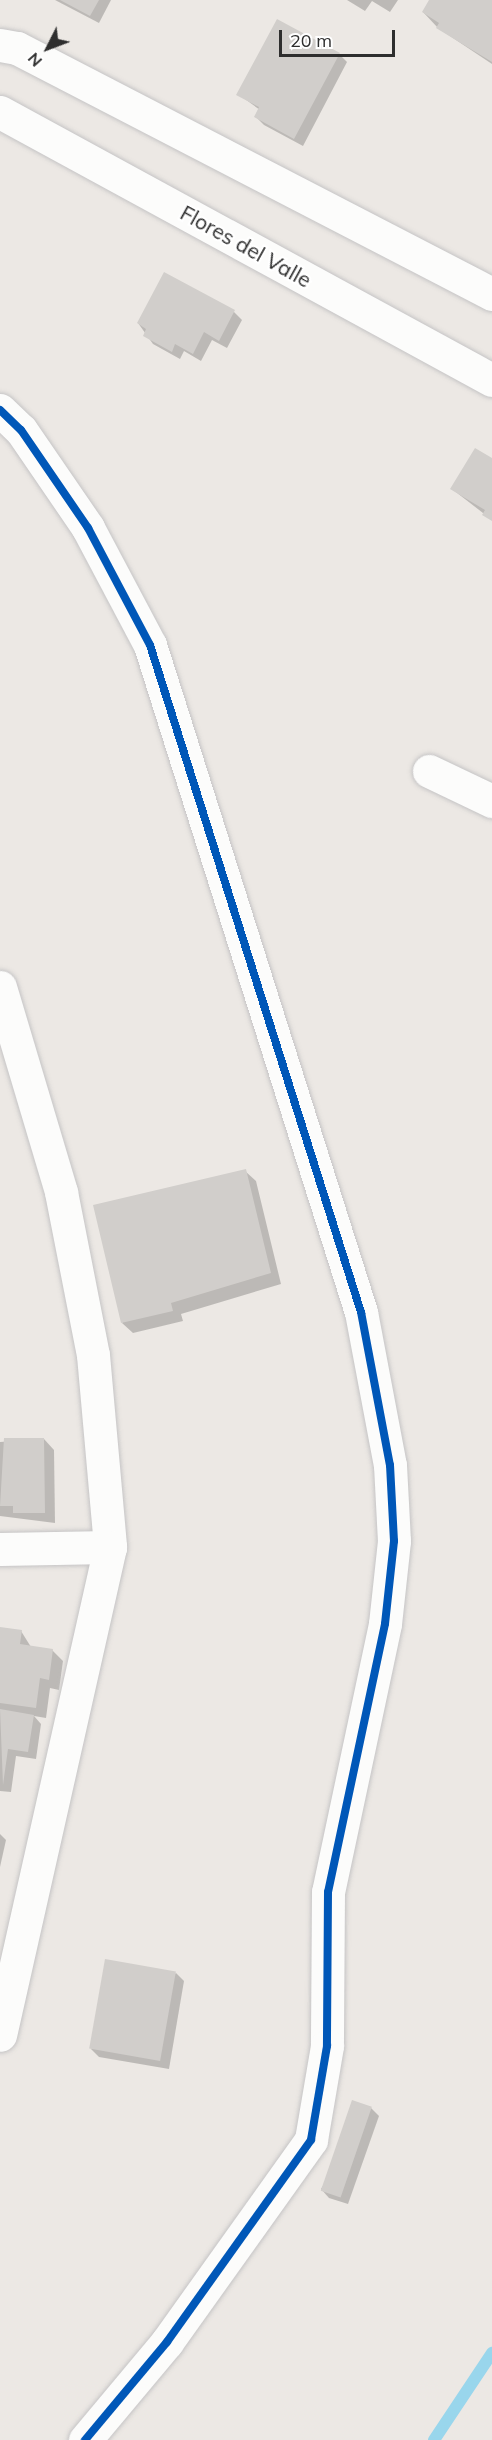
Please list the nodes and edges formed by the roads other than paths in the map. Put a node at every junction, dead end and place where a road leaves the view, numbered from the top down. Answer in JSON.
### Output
{"nodes":[{"id":1,"x":0,"y":45,"type":"edge"},
{"id":2,"x":0,"y":112,"type":"edge"},
{"id":3,"x":492,"y":294,"type":"edge"},
{"id":4,"x":492,"y":380,"type":"edge"},
{"id":5,"x":0,"y":410,"type":"edge"},
{"id":6,"x":429,"y":771,"type":"dead end"},
{"id":7,"x":492,"y":801,"type":"edge"},
{"id":8,"x":0,"y":987,"type":"edge"},
{"id":9,"x":110,"y":1547,"type":"junction"},
{"id":10,"x":0,"y":1550,"type":"edge"},
{"id":11,"x":0,"y":2035,"type":"edge"},
{"id":12,"x":85,"y":2440,"type":"edge"}],
"edges":[{"from":1,"to":3,"type":"street"},
{"from":2,"to":4,"type":"street","name":"Flores del Valle"},
{"from":5,"to":12,"type":"street"},
{"from":6,"to":7,"type":"street"},
{"from":8,"to":9,"type":"street"},
{"from":9,"to":10,"type":"street"},
{"from":9,"to":11,"type":"street"}]}
